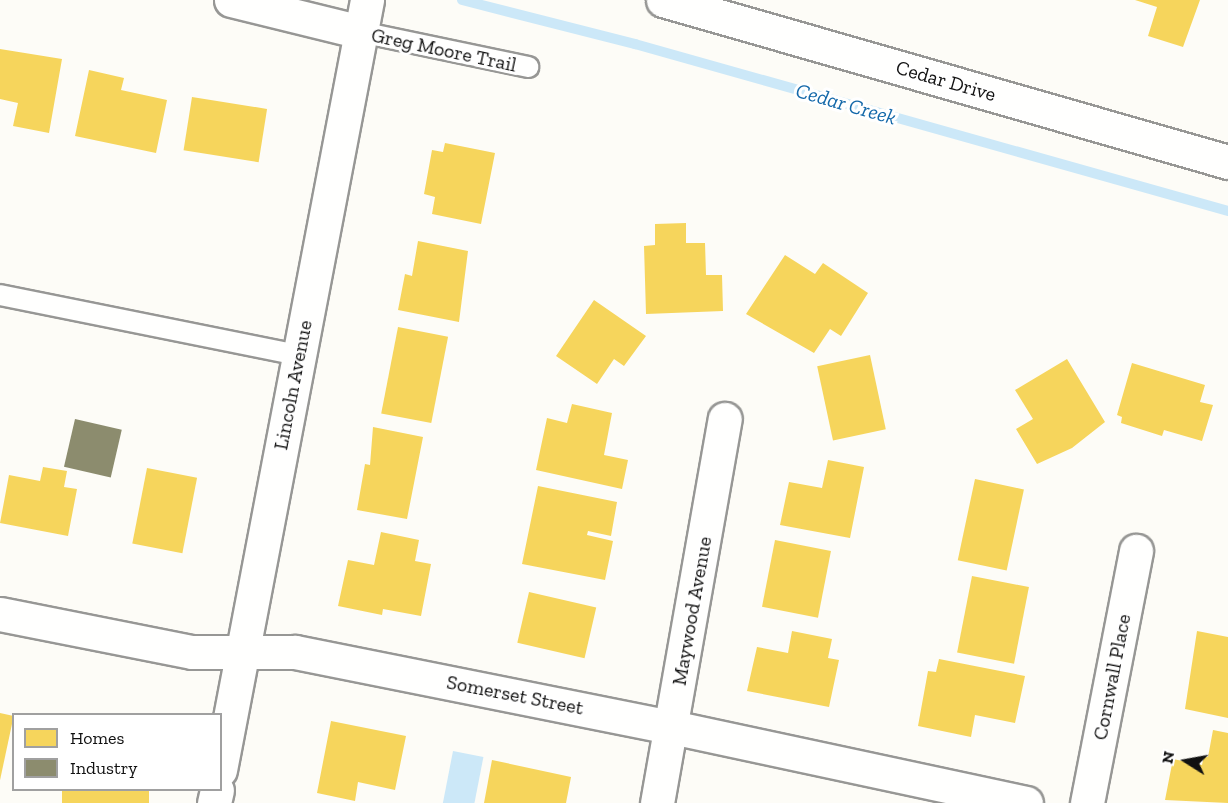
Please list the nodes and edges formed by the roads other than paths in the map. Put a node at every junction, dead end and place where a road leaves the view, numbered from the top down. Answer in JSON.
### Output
{"nodes":[{"id":1,"x":231,"y":0,"type":"edge"},
{"id":2,"x":367,"y":0,"type":"edge"},
{"id":3,"x":663,"y":0,"type":"edge"},
{"id":4,"x":361,"y":32,"type":"junction"},
{"id":5,"x":528,"y":67,"type":"dead end"},
{"id":6,"x":1228,"y":162,"type":"edge"},
{"id":7,"x":0,"y":295,"type":"edge"},
{"id":8,"x":298,"y":356,"type":"junction"},
{"id":9,"x":724,"y":419,"type":"dead end"},
{"id":10,"x":1136,"y":551,"type":"dead end"},
{"id":11,"x":0,"y":614,"type":"edge"},
{"id":12,"x":243,"y":653,"type":"junction"},
{"id":13,"x":672,"y":727,"type":"junction"},
{"id":14,"x":222,"y":760,"type":"edge"},
{"id":15,"x":657,"y":803,"type":"edge"},
{"id":16,"x":1026,"y":803,"type":"edge"},
{"id":17,"x":1087,"y":803,"type":"edge"}],
"edges":[{"from":1,"to":4,"type":"street"},
{"from":2,"to":4,"type":"street","name":"Lincoln Avenue"},
{"from":3,"to":6,"type":"street","name":"Cedar Drive"},
{"from":4,"to":5,"type":"lane","name":"Greg Moore Trail"},
{"from":4,"to":8,"type":"street","name":"Lincoln Avenue"},
{"from":7,"to":8,"type":"lane"},
{"from":8,"to":12,"type":"street","name":"Lincoln Avenue"},
{"from":9,"to":13,"type":"street","name":"Maywood Avenue"},
{"from":10,"to":17,"type":"street","name":"Cornwall Place"},
{"from":11,"to":12,"type":"street","name":"Somerset Street"},
{"from":12,"to":13,"type":"street","name":"Somerset Street"},
{"from":12,"to":14,"type":"street","name":"Lincoln Avenue"},
{"from":13,"to":15,"type":"street","name":"Maywood Avenue"},
{"from":13,"to":16,"type":"street","name":"Somerset Street"}]}
